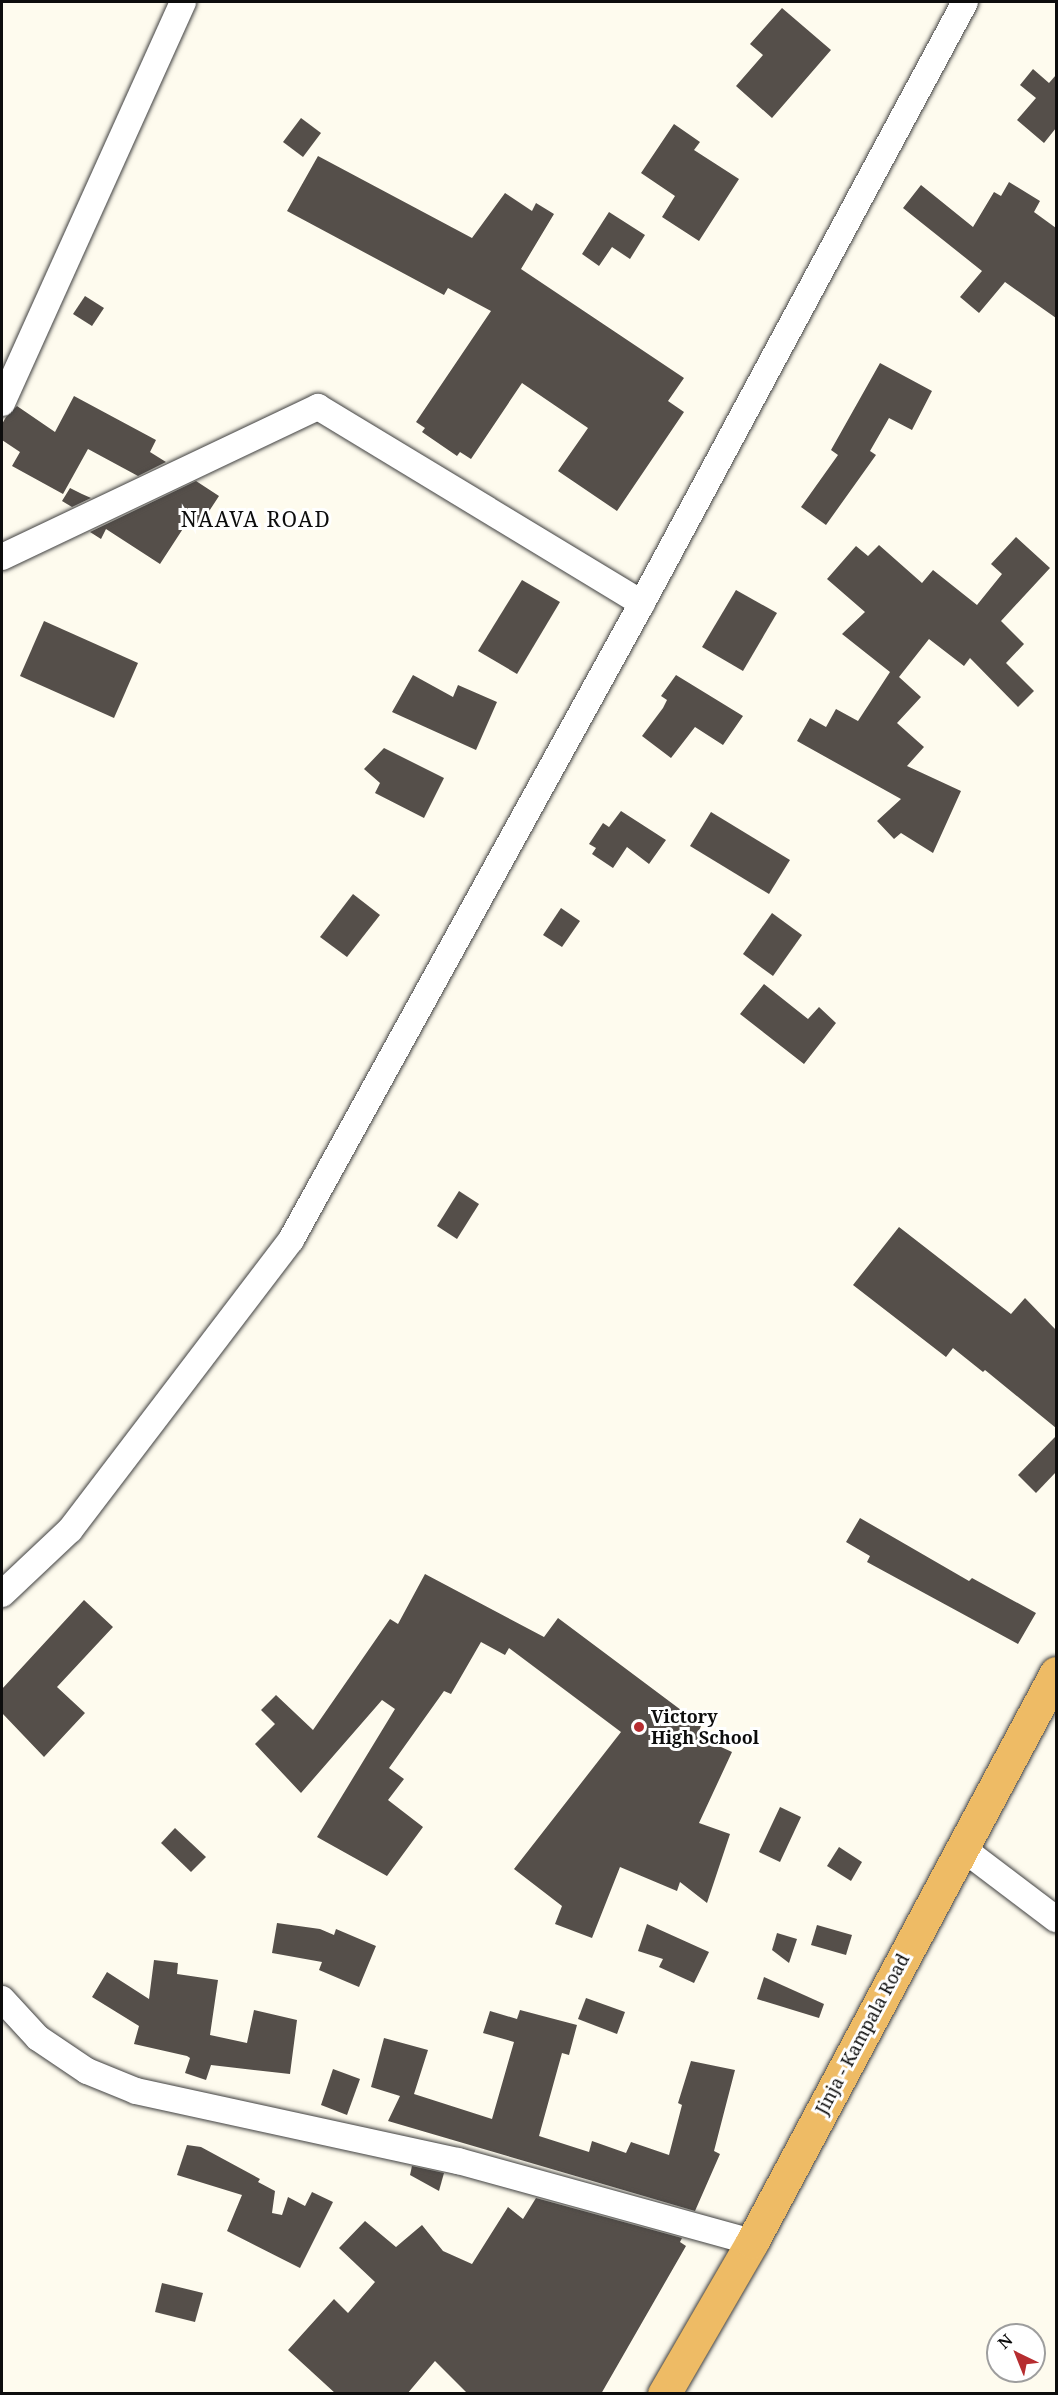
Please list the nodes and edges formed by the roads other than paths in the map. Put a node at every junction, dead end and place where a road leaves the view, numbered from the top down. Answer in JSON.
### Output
{"nodes":[{"id":1,"x":183,"y":2,"type":"edge"},
{"id":2,"x":965,"y":2,"type":"edge"},
{"id":3,"x":2,"y":403,"type":"edge"},
{"id":4,"x":2,"y":557,"type":"edge"},
{"id":5,"x":642,"y":603,"type":"junction"},
{"id":6,"x":2,"y":1594,"type":"edge"},
{"id":7,"x":1056,"y":1673,"type":"edge"},
{"id":8,"x":962,"y":1848,"type":"junction"},
{"id":9,"x":1056,"y":1919,"type":"edge"},
{"id":10,"x":2,"y":1999,"type":"edge"},
{"id":11,"x":752,"y":2242,"type":"junction"},
{"id":12,"x":664,"y":2394,"type":"edge"}],
"edges":[{"from":1,"to":3,"type":"street"},
{"from":2,"to":5,"type":"street"},
{"from":4,"to":5,"type":"street"},
{"from":5,"to":6,"type":"street"},
{"from":7,"to":8,"type":"highway","name":"Jinja - Kampala Road"},
{"from":8,"to":9,"type":"street"},
{"from":8,"to":11,"type":"highway","name":"Jinja - Kampala Road"},
{"from":10,"to":11,"type":"street"},
{"from":11,"to":12,"type":"highway","name":"Jinja - Kampala Road"}]}
